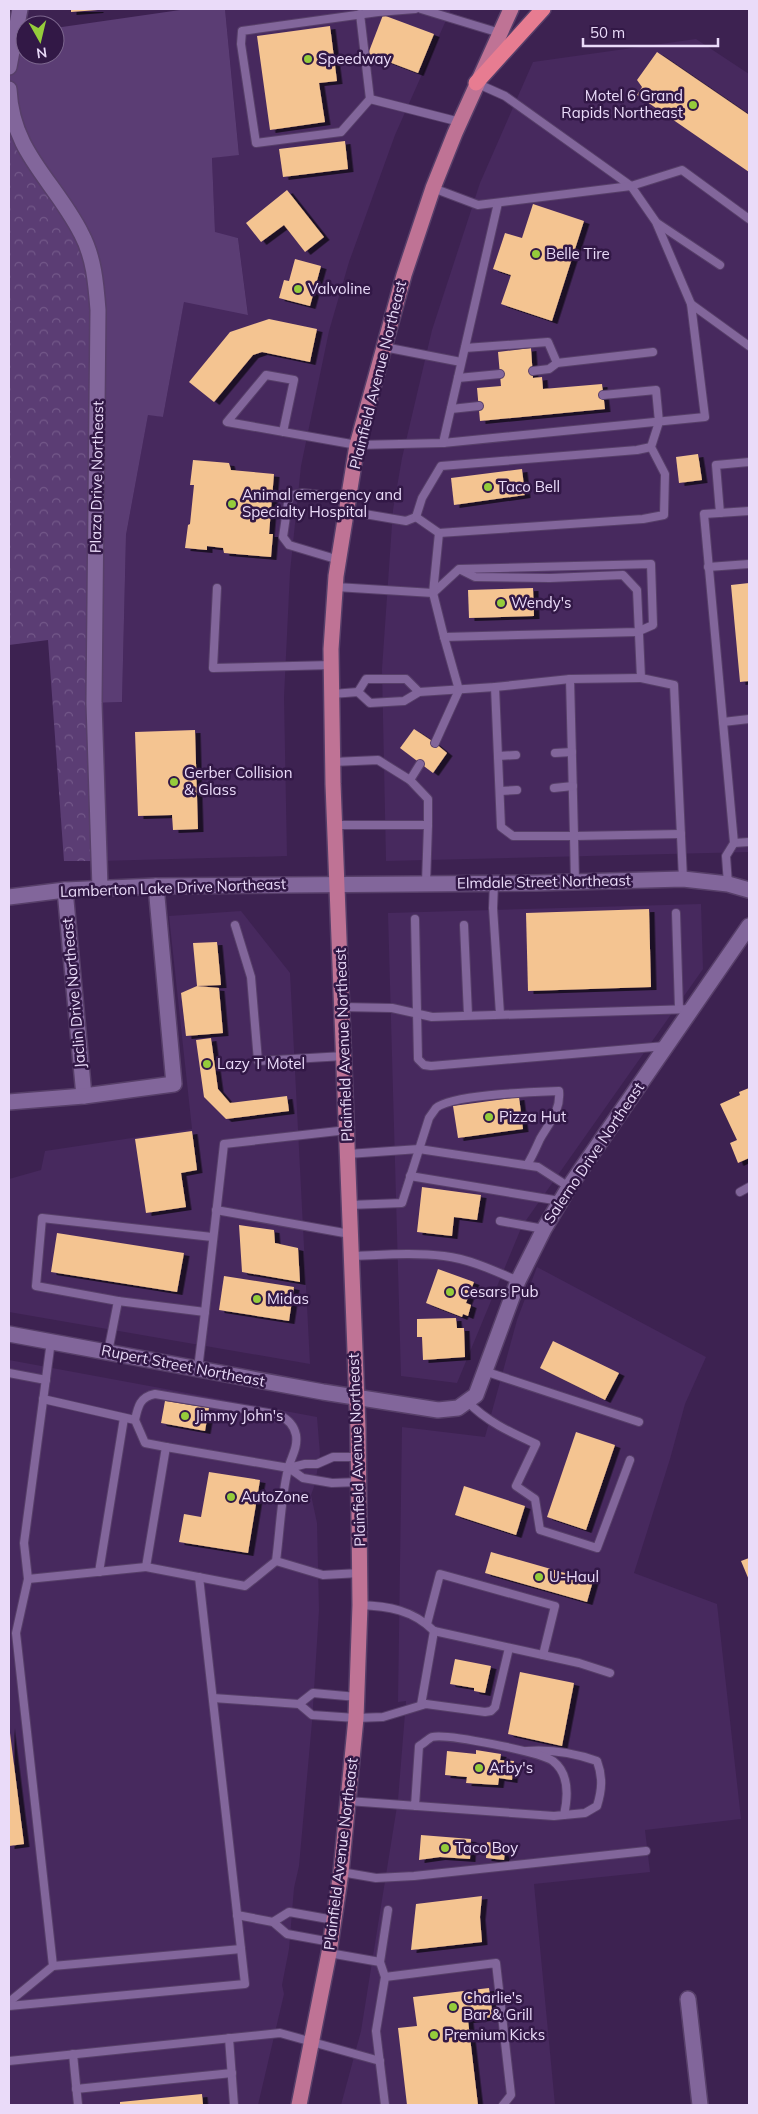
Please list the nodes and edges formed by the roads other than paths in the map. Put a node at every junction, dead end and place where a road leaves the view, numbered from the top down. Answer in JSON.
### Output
{"nodes":[{"id":1,"x":20,"y":9,"type":"edge"},
{"id":2,"x":415,"y":9,"type":"edge"},
{"id":3,"x":421,"y":9,"type":"edge"},
{"id":4,"x":511,"y":9,"type":"edge"},
{"id":5,"x":543,"y":9,"type":"edge"},
{"id":6,"x":360,"y":14,"type":"junction"},
{"id":7,"x":500,"y":33,"type":"junction"},
{"id":8,"x":9,"y":67,"type":"edge"},
{"id":9,"x":476,"y":83,"type":"junction"},
{"id":10,"x":9,"y":89,"type":"edge"},
{"id":11,"x":370,"y":100,"type":"junction"},
{"id":12,"x":460,"y":122,"type":"junction"},
{"id":13,"x":631,"y":186,"type":"junction"},
{"id":14,"x":433,"y":188,"type":"junction"},
{"id":15,"x":498,"y":203,"type":"junction"},
{"id":16,"x":749,"y":219,"type":"edge"},
{"id":17,"x":656,"y":222,"type":"junction"},
{"id":18,"x":720,"y":265,"type":"dead end"},
{"id":19,"x":691,"y":304,"type":"junction"},
{"id":20,"x":749,"y":346,"type":"edge"},
{"id":21,"x":384,"y":347,"type":"junction"},
{"id":22,"x":465,"y":348,"type":"junction"},
{"id":23,"x":653,"y":352,"type":"dead end"},
{"id":24,"x":462,"y":362,"type":"junction"},
{"id":25,"x":558,"y":363,"type":"junction"},
{"id":26,"x":533,"y":370,"type":"dead end"},
{"id":27,"x":500,"y":374,"type":"dead end"},
{"id":28,"x":458,"y":378,"type":"junction"},
{"id":29,"x":603,"y":395,"type":"dead end"},
{"id":30,"x":479,"y":406,"type":"dead end"},
{"id":31,"x":451,"y":409,"type":"junction"},
{"id":32,"x":659,"y":422,"type":"junction"},
{"id":33,"x":283,"y":432,"type":"junction"},
{"id":34,"x":443,"y":443,"type":"junction"},
{"id":35,"x":357,"y":445,"type":"junction"},
{"id":36,"x":652,"y":447,"type":"junction"},
{"id":37,"x":749,"y":462,"type":"edge"},
{"id":38,"x":348,"y":505,"type":"junction"},
{"id":39,"x":749,"y":511,"type":"edge"},
{"id":40,"x":720,"y":513,"type":"junction"},
{"id":41,"x":416,"y":517,"type":"junction"},
{"id":42,"x":439,"y":534,"type":"junction"},
{"id":43,"x":339,"y":560,"type":"junction"},
{"id":44,"x":749,"y":564,"type":"edge"},
{"id":45,"x":708,"y":567,"type":"junction"},
{"id":46,"x":459,"y":568,"type":"junction"},
{"id":47,"x":336,"y":587,"type":"junction"},
{"id":48,"x":217,"y":588,"type":"dead end"},
{"id":49,"x":434,"y":593,"type":"junction"},
{"id":50,"x":638,"y":632,"type":"junction"},
{"id":51,"x":444,"y":637,"type":"junction"},
{"id":52,"x":332,"y":665,"type":"junction"},
{"id":53,"x":641,"y":678,"type":"junction"},
{"id":54,"x":570,"y":680,"type":"junction"},
{"id":55,"x":495,"y":687,"type":"junction"},
{"id":56,"x":459,"y":690,"type":"junction"},
{"id":57,"x":358,"y":692,"type":"junction"},
{"id":58,"x":419,"y":692,"type":"junction"},
{"id":59,"x":332,"y":694,"type":"junction"},
{"id":60,"x":749,"y":719,"type":"edge"},
{"id":61,"x":723,"y":722,"type":"junction"},
{"id":62,"x":436,"y":742,"type":"dead end"},
{"id":63,"x":572,"y":752,"type":"junction"},
{"id":64,"x":555,"y":753,"type":"dead end"},
{"id":65,"x":516,"y":755,"type":"dead end"},
{"id":66,"x":498,"y":756,"type":"junction"},
{"id":67,"x":333,"y":762,"type":"junction"},
{"id":68,"x":420,"y":764,"type":"dead end"},
{"id":69,"x":410,"y":780,"type":"junction"},
{"id":70,"x":573,"y":786,"type":"junction"},
{"id":71,"x":554,"y":788,"type":"dead end"},
{"id":72,"x":517,"y":790,"type":"dead end"},
{"id":73,"x":500,"y":791,"type":"junction"},
{"id":74,"x":335,"y":825,"type":"junction"},
{"id":75,"x":428,"y":825,"type":"junction"},
{"id":76,"x":681,"y":834,"type":"junction"},
{"id":77,"x":574,"y":836,"type":"junction"},
{"id":78,"x":749,"y":842,"type":"edge"},
{"id":79,"x":734,"y":843,"type":"junction"},
{"id":80,"x":683,"y":879,"type":"junction"},
{"id":81,"x":575,"y":882,"type":"junction"},
{"id":82,"x":426,"y":883,"type":"junction"},
{"id":83,"x":494,"y":883,"type":"junction"},
{"id":84,"x":337,"y":884,"type":"junction"},
{"id":85,"x":728,"y":884,"type":"junction"},
{"id":86,"x":156,"y":886,"type":"junction"},
{"id":87,"x":100,"y":888,"type":"junction"},
{"id":88,"x":65,"y":890,"type":"junction"},
{"id":89,"x":749,"y":890,"type":"edge"},
{"id":90,"x":9,"y":896,"type":"edge"},
{"id":91,"x":676,"y":913,"type":"dead end"},
{"id":92,"x":415,"y":919,"type":"dead end"},
{"id":93,"x":235,"y":925,"type":"dead end"},
{"id":94,"x":464,"y":925,"type":"dead end"},
{"id":95,"x":749,"y":926,"type":"edge"},
{"id":96,"x":342,"y":1008,"type":"junction"},
{"id":97,"x":686,"y":1009,"type":"junction"},
{"id":98,"x":417,"y":1014,"type":"junction"},
{"id":99,"x":500,"y":1014,"type":"junction"},
{"id":100,"x":468,"y":1015,"type":"junction"},
{"id":101,"x":667,"y":1046,"type":"junction"},
{"id":102,"x":344,"y":1056,"type":"junction"},
{"id":103,"x":84,"y":1096,"type":"junction"},
{"id":104,"x":9,"y":1102,"type":"edge"},
{"id":105,"x":347,"y":1130,"type":"junction"},
{"id":106,"x":419,"y":1149,"type":"junction"},
{"id":107,"x":348,"y":1154,"type":"junction"},
{"id":108,"x":528,"y":1165,"type":"junction"},
{"id":109,"x":410,"y":1176,"type":"junction"},
{"id":110,"x":569,"y":1186,"type":"junction"},
{"id":111,"x":749,"y":1187,"type":"edge"},
{"id":112,"x":740,"y":1192,"type":"dead end"},
{"id":113,"x":560,"y":1201,"type":"junction"},
{"id":114,"x":349,"y":1205,"type":"junction"},
{"id":115,"x":216,"y":1210,"type":"junction"},
{"id":116,"x":500,"y":1221,"type":"dead end"},
{"id":117,"x":544,"y":1229,"type":"junction"},
{"id":118,"x":350,"y":1234,"type":"junction"},
{"id":119,"x":212,"y":1237,"type":"junction"},
{"id":120,"x":350,"y":1256,"type":"junction"},
{"id":121,"x":518,"y":1281,"type":"junction"},
{"id":122,"x":118,"y":1301,"type":"junction"},
{"id":123,"x":205,"y":1312,"type":"junction"},
{"id":124,"x":9,"y":1334,"type":"edge"},
{"id":125,"x":51,"y":1341,"type":"junction"},
{"id":126,"x":108,"y":1352,"type":"junction"},
{"id":127,"x":198,"y":1369,"type":"junction"},
{"id":128,"x":484,"y":1371,"type":"junction"},
{"id":129,"x":9,"y":1373,"type":"edge"},
{"id":130,"x":46,"y":1380,"type":"junction"},
{"id":131,"x":356,"y":1397,"type":"junction"},
{"id":132,"x":43,"y":1399,"type":"junction"},
{"id":133,"x":468,"y":1402,"type":"junction"},
{"id":134,"x":124,"y":1418,"type":"junction"},
{"id":135,"x":134,"y":1420,"type":"junction"},
{"id":136,"x":639,"y":1422,"type":"dead end"},
{"id":137,"x":166,"y":1446,"type":"junction"},
{"id":138,"x":358,"y":1457,"type":"junction"},
{"id":139,"x":630,"y":1460,"type":"dead end"},
{"id":140,"x":288,"y":1468,"type":"junction"},
{"id":141,"x":359,"y":1482,"type":"junction"},
{"id":142,"x":276,"y":1561,"type":"junction"},
{"id":143,"x":146,"y":1568,"type":"junction"},
{"id":144,"x":99,"y":1572,"type":"junction"},
{"id":145,"x":360,"y":1573,"type":"junction"},
{"id":146,"x":199,"y":1577,"type":"junction"},
{"id":147,"x":28,"y":1579,"type":"junction"},
{"id":148,"x":360,"y":1606,"type":"junction"},
{"id":149,"x":427,"y":1624,"type":"junction"},
{"id":150,"x":434,"y":1631,"type":"junction"},
{"id":151,"x":508,"y":1648,"type":"junction"},
{"id":152,"x":543,"y":1655,"type":"junction"},
{"id":153,"x":610,"y":1673,"type":"dead end"},
{"id":154,"x":357,"y":1697,"type":"junction"},
{"id":155,"x":213,"y":1698,"type":"junction"},
{"id":156,"x":299,"y":1704,"type":"junction"},
{"id":157,"x":421,"y":1705,"type":"junction"},
{"id":158,"x":356,"y":1718,"type":"junction"},
{"id":159,"x":522,"y":1751,"type":"junction"},
{"id":160,"x":348,"y":1801,"type":"junction"},
{"id":161,"x":415,"y":1806,"type":"junction"},
{"id":162,"x":564,"y":1815,"type":"junction"},
{"id":163,"x":646,"y":1851,"type":"dead end"},
{"id":164,"x":341,"y":1872,"type":"junction"},
{"id":165,"x":388,"y":1910,"type":"dead end"},
{"id":166,"x":237,"y":1915,"type":"junction"},
{"id":167,"x":334,"y":1920,"type":"junction"},
{"id":168,"x":273,"y":1922,"type":"junction"},
{"id":169,"x":330,"y":1948,"type":"junction"},
{"id":170,"x":241,"y":1949,"type":"junction"},
{"id":171,"x":380,"y":1962,"type":"junction"},
{"id":172,"x":53,"y":1966,"type":"junction"},
{"id":173,"x":385,"y":1977,"type":"junction"},
{"id":174,"x":688,"y":1999,"type":"dead end"},
{"id":175,"x":9,"y":2002,"type":"edge"},
{"id":176,"x":9,"y":2006,"type":"edge"},
{"id":177,"x":229,"y":2038,"type":"junction"},
{"id":178,"x":313,"y":2042,"type":"junction"},
{"id":179,"x":74,"y":2054,"type":"junction"},
{"id":180,"x":9,"y":2060,"type":"edge"},
{"id":181,"x":380,"y":2060,"type":"junction"},
{"id":182,"x":232,"y":2074,"type":"junction"},
{"id":183,"x":76,"y":2089,"type":"junction"},
{"id":184,"x":78,"y":2105,"type":"edge"},
{"id":185,"x":234,"y":2105,"type":"edge"},
{"id":186,"x":299,"y":2105,"type":"edge"},
{"id":187,"x":385,"y":2105,"type":"edge"},
{"id":188,"x":503,"y":2105,"type":"edge"},
{"id":189,"x":700,"y":2105,"type":"edge"}],
"edges":[{"from":1,"to":8,"type":"street"},
{"from":2,"to":6,"type":"lane"},
{"from":3,"to":7,"type":"lane"},
{"from":4,"to":7,"type":"main road","name":"Plainfield Avenue Northeast"},
{"from":5,"to":9,"type":"highway"},
{"from":6,"to":11,"type":"lane"},
{"from":6,"to":11,"type":"lane"},
{"from":7,"to":9,"type":"main road","name":"Plainfield Avenue Northeast"},
{"from":9,"to":12,"type":"main road","name":"Plainfield Avenue Northeast"},
{"from":9,"to":13,"type":"lane"},
{"from":10,"to":87,"type":"street","name":"Plaza Drive Northeast"},
{"from":11,"to":12,"type":"lane"},
{"from":12,"to":14,"type":"main road","name":"Plainfield Avenue Northeast"},
{"from":13,"to":15,"type":"lane"},
{"from":13,"to":16,"type":"lane"},
{"from":13,"to":17,"type":"lane"},
{"from":14,"to":15,"type":"lane"},
{"from":14,"to":21,"type":"main road","name":"Plainfield Avenue Northeast"},
{"from":15,"to":22,"type":"lane"},
{"from":17,"to":18,"type":"lane"},
{"from":17,"to":19,"type":"lane"},
{"from":19,"to":20,"type":"lane"},
{"from":19,"to":32,"type":"lane"},
{"from":21,"to":24,"type":"lane"},
{"from":21,"to":35,"type":"main road","name":"Plainfield Avenue Northeast"},
{"from":22,"to":24,"type":"lane"},
{"from":22,"to":25,"type":"lane"},
{"from":23,"to":25,"type":"lane"},
{"from":24,"to":28,"type":"lane"},
{"from":25,"to":26,"type":"lane"},
{"from":27,"to":28,"type":"lane"},
{"from":28,"to":31,"type":"lane"},
{"from":29,"to":32,"type":"lane"},
{"from":30,"to":31,"type":"lane"},
{"from":31,"to":34,"type":"lane"},
{"from":32,"to":34,"type":"lane"},
{"from":32,"to":36,"type":"lane"},
{"from":33,"to":33,"type":"lane"},
{"from":33,"to":35,"type":"lane"},
{"from":34,"to":35,"type":"lane"},
{"from":35,"to":38,"type":"main road","name":"Plainfield Avenue Northeast"},
{"from":36,"to":41,"type":"lane"},
{"from":36,"to":42,"type":"lane"},
{"from":37,"to":40,"type":"lane"},
{"from":38,"to":41,"type":"lane"},
{"from":38,"to":43,"type":"main road","name":"Plainfield Avenue Northeast"},
{"from":38,"to":43,"type":"lane"},
{"from":39,"to":40,"type":"lane"},
{"from":40,"to":45,"type":"lane"},
{"from":41,"to":42,"type":"lane"},
{"from":42,"to":49,"type":"lane"},
{"from":43,"to":47,"type":"main road","name":"Plainfield Avenue Northeast"},
{"from":44,"to":45,"type":"lane"},
{"from":45,"to":61,"type":"lane"},
{"from":46,"to":49,"type":"lane"},
{"from":46,"to":50,"type":"lane"},
{"from":46,"to":50,"type":"lane"},
{"from":47,"to":49,"type":"lane"},
{"from":47,"to":52,"type":"main road","name":"Plainfield Avenue Northeast"},
{"from":48,"to":52,"type":"lane"},
{"from":49,"to":51,"type":"lane"},
{"from":50,"to":51,"type":"lane"},
{"from":50,"to":53,"type":"lane"},
{"from":51,"to":56,"type":"lane"},
{"from":52,"to":59,"type":"main road","name":"Plainfield Avenue Northeast"},
{"from":53,"to":54,"type":"lane"},
{"from":53,"to":76,"type":"lane"},
{"from":54,"to":55,"type":"lane"},
{"from":54,"to":63,"type":"lane"},
{"from":55,"to":56,"type":"lane"},
{"from":55,"to":66,"type":"lane"},
{"from":56,"to":58,"type":"lane"},
{"from":56,"to":62,"type":"lane"},
{"from":57,"to":58,"type":"lane"},
{"from":57,"to":58,"type":"lane"},
{"from":57,"to":59,"type":"lane"},
{"from":59,"to":67,"type":"main road","name":"Plainfield Avenue Northeast"},
{"from":60,"to":61,"type":"lane"},
{"from":61,"to":79,"type":"lane"},
{"from":63,"to":64,"type":"lane"},
{"from":63,"to":70,"type":"lane"},
{"from":65,"to":66,"type":"lane"},
{"from":66,"to":73,"type":"lane"},
{"from":67,"to":69,"type":"lane"},
{"from":67,"to":74,"type":"main road","name":"Plainfield Avenue Northeast"},
{"from":68,"to":69,"type":"lane"},
{"from":69,"to":75,"type":"lane"},
{"from":70,"to":71,"type":"lane"},
{"from":70,"to":77,"type":"lane"},
{"from":72,"to":73,"type":"lane"},
{"from":73,"to":77,"type":"lane"},
{"from":74,"to":75,"type":"lane"},
{"from":74,"to":84,"type":"main road","name":"Plainfield Avenue Northeast"},
{"from":75,"to":82,"type":"lane"},
{"from":76,"to":77,"type":"lane"},
{"from":76,"to":80,"type":"lane"},
{"from":77,"to":81,"type":"lane"},
{"from":78,"to":79,"type":"lane"},
{"from":79,"to":85,"type":"lane"},
{"from":80,"to":81,"type":"street","name":"Elmdale Street Northeast"},
{"from":80,"to":85,"type":"street","name":"Elmdale Street Northeast"},
{"from":81,"to":83,"type":"street","name":"Elmdale Street Northeast"},
{"from":82,"to":83,"type":"street","name":"Elmdale Street Northeast"},
{"from":82,"to":84,"type":"street","name":"Elmdale Street Northeast"},
{"from":83,"to":99,"type":"lane"},
{"from":84,"to":86,"type":"street","name":"Lamberton Lake Drive Northeast"},
{"from":84,"to":96,"type":"main road","name":"Plainfield Avenue Northeast"},
{"from":85,"to":89,"type":"street","name":"Elmdale Street Northeast"},
{"from":86,"to":87,"type":"street","name":"Lamberton Lake Drive Northeast"},
{"from":86,"to":103,"type":"street"},
{"from":87,"to":88,"type":"street","name":"Lamberton Lake Drive Northeast"},
{"from":88,"to":90,"type":"street","name":"Lamberton Lake Drive Northeast"},
{"from":88,"to":103,"type":"street","name":"Jaclin Drive Northeast"},
{"from":91,"to":97,"type":"lane"},
{"from":92,"to":98,"type":"lane"},
{"from":93,"to":102,"type":"lane"},
{"from":94,"to":100,"type":"lane"},
{"from":95,"to":97,"type":"street","name":"Salerno Drive Northeast"},
{"from":96,"to":98,"type":"lane"},
{"from":96,"to":102,"type":"main road","name":"Plainfield Avenue Northeast"},
{"from":97,"to":99,"type":"lane"},
{"from":97,"to":101,"type":"street","name":"Salerno Drive Northeast"},
{"from":98,"to":100,"type":"lane"},
{"from":98,"to":101,"type":"lane"},
{"from":99,"to":100,"type":"lane"},
{"from":101,"to":110,"type":"street","name":"Salerno Drive Northeast"},
{"from":102,"to":105,"type":"main road","name":"Plainfield Avenue Northeast"},
{"from":103,"to":104,"type":"street"},
{"from":105,"to":107,"type":"main road","name":"Plainfield Avenue Northeast"},
{"from":105,"to":115,"type":"lane"},
{"from":106,"to":107,"type":"lane"},
{"from":106,"to":108,"type":"lane"},
{"from":106,"to":108,"type":"lane"},
{"from":106,"to":109,"type":"lane"},
{"from":107,"to":114,"type":"main road","name":"Plainfield Avenue Northeast"},
{"from":108,"to":110,"type":"lane"},
{"from":109,"to":113,"type":"lane"},
{"from":109,"to":114,"type":"lane"},
{"from":110,"to":113,"type":"street","name":"Salerno Drive Northeast"},
{"from":111,"to":112,"type":"lane"},
{"from":113,"to":117,"type":"street","name":"Salerno Drive Northeast"},
{"from":114,"to":118,"type":"main road","name":"Plainfield Avenue Northeast"},
{"from":115,"to":118,"type":"lane"},
{"from":115,"to":119,"type":"lane"},
{"from":116,"to":117,"type":"lane"},
{"from":117,"to":121,"type":"street","name":"Salerno Drive Northeast"},
{"from":118,"to":120,"type":"main road","name":"Plainfield Avenue Northeast"},
{"from":119,"to":122,"type":"lane"},
{"from":119,"to":123,"type":"lane"},
{"from":120,"to":121,"type":"lane"},
{"from":120,"to":131,"type":"main road","name":"Plainfield Avenue Northeast"},
{"from":121,"to":128,"type":"street","name":"Salerno Drive Northeast"},
{"from":122,"to":123,"type":"lane"},
{"from":122,"to":126,"type":"lane"},
{"from":123,"to":127,"type":"lane"},
{"from":124,"to":125,"type":"street","name":"Rupert Street Northeast"},
{"from":125,"to":126,"type":"street","name":"Rupert Street Northeast"},
{"from":125,"to":130,"type":"lane"},
{"from":126,"to":127,"type":"street","name":"Rupert Street Northeast"},
{"from":127,"to":131,"type":"street","name":"Rupert Street Northeast"},
{"from":128,"to":133,"type":"street","name":"Salerno Drive Northeast"},
{"from":128,"to":136,"type":"lane"},
{"from":129,"to":130,"type":"lane"},
{"from":130,"to":132,"type":"lane"},
{"from":131,"to":133,"type":"street"},
{"from":131,"to":138,"type":"main road","name":"Plainfield Avenue Northeast"},
{"from":132,"to":134,"type":"lane"},
{"from":132,"to":147,"type":"lane"},
{"from":133,"to":139,"type":"lane"},
{"from":134,"to":135,"type":"lane"},
{"from":134,"to":144,"type":"lane"},
{"from":135,"to":137,"type":"lane"},
{"from":135,"to":140,"type":"lane"},
{"from":137,"to":140,"type":"lane"},
{"from":137,"to":143,"type":"lane"},
{"from":138,"to":140,"type":"lane"},
{"from":138,"to":141,"type":"main road","name":"Plainfield Avenue Northeast"},
{"from":140,"to":141,"type":"lane"},
{"from":140,"to":142,"type":"lane"},
{"from":141,"to":145,"type":"main road","name":"Plainfield Avenue Northeast"},
{"from":142,"to":145,"type":"lane"},
{"from":142,"to":146,"type":"lane"},
{"from":143,"to":144,"type":"lane"},
{"from":143,"to":146,"type":"lane"},
{"from":144,"to":147,"type":"lane"},
{"from":145,"to":148,"type":"main road","name":"Plainfield Avenue Northeast"},
{"from":146,"to":155,"type":"lane"},
{"from":147,"to":172,"type":"lane"},
{"from":148,"to":149,"type":"lane"},
{"from":148,"to":154,"type":"main road","name":"Plainfield Avenue Northeast"},
{"from":149,"to":150,"type":"lane"},
{"from":149,"to":152,"type":"lane"},
{"from":150,"to":151,"type":"lane"},
{"from":150,"to":157,"type":"lane"},
{"from":151,"to":152,"type":"lane"},
{"from":151,"to":157,"type":"lane"},
{"from":152,"to":153,"type":"lane"},
{"from":154,"to":156,"type":"lane"},
{"from":154,"to":158,"type":"main road","name":"Plainfield Avenue Northeast"},
{"from":155,"to":156,"type":"lane"},
{"from":155,"to":166,"type":"lane"},
{"from":156,"to":158,"type":"lane"},
{"from":157,"to":158,"type":"lane"},
{"from":158,"to":160,"type":"main road","name":"Plainfield Avenue Northeast"},
{"from":159,"to":161,"type":"lane"},
{"from":159,"to":162,"type":"lane"},
{"from":159,"to":162,"type":"lane"},
{"from":160,"to":161,"type":"lane"},
{"from":160,"to":164,"type":"main road","name":"Plainfield Avenue Northeast"},
{"from":161,"to":162,"type":"lane"},
{"from":163,"to":164,"type":"lane"},
{"from":164,"to":167,"type":"main road","name":"Plainfield Avenue Northeast"},
{"from":165,"to":171,"type":"lane"},
{"from":166,"to":168,"type":"lane"},
{"from":166,"to":170,"type":"lane"},
{"from":167,"to":168,"type":"lane"},
{"from":167,"to":169,"type":"main road","name":"Plainfield Avenue Northeast"},
{"from":168,"to":169,"type":"lane"},
{"from":169,"to":171,"type":"lane"},
{"from":169,"to":178,"type":"main road","name":"Plainfield Avenue Northeast"},
{"from":170,"to":172,"type":"lane"},
{"from":170,"to":176,"type":"lane"},
{"from":171,"to":173,"type":"lane"},
{"from":172,"to":175,"type":"lane"},
{"from":173,"to":181,"type":"lane"},
{"from":173,"to":188,"type":"lane"},
{"from":174,"to":189,"type":"street"},
{"from":177,"to":178,"type":"lane"},
{"from":177,"to":179,"type":"lane"},
{"from":177,"to":182,"type":"lane"},
{"from":178,"to":181,"type":"lane"},
{"from":178,"to":186,"type":"main road","name":"Plainfield Avenue Northeast"},
{"from":179,"to":180,"type":"lane"},
{"from":179,"to":183,"type":"lane"},
{"from":181,"to":187,"type":"lane"},
{"from":182,"to":183,"type":"lane"},
{"from":182,"to":185,"type":"lane"},
{"from":183,"to":184,"type":"lane"}]}
